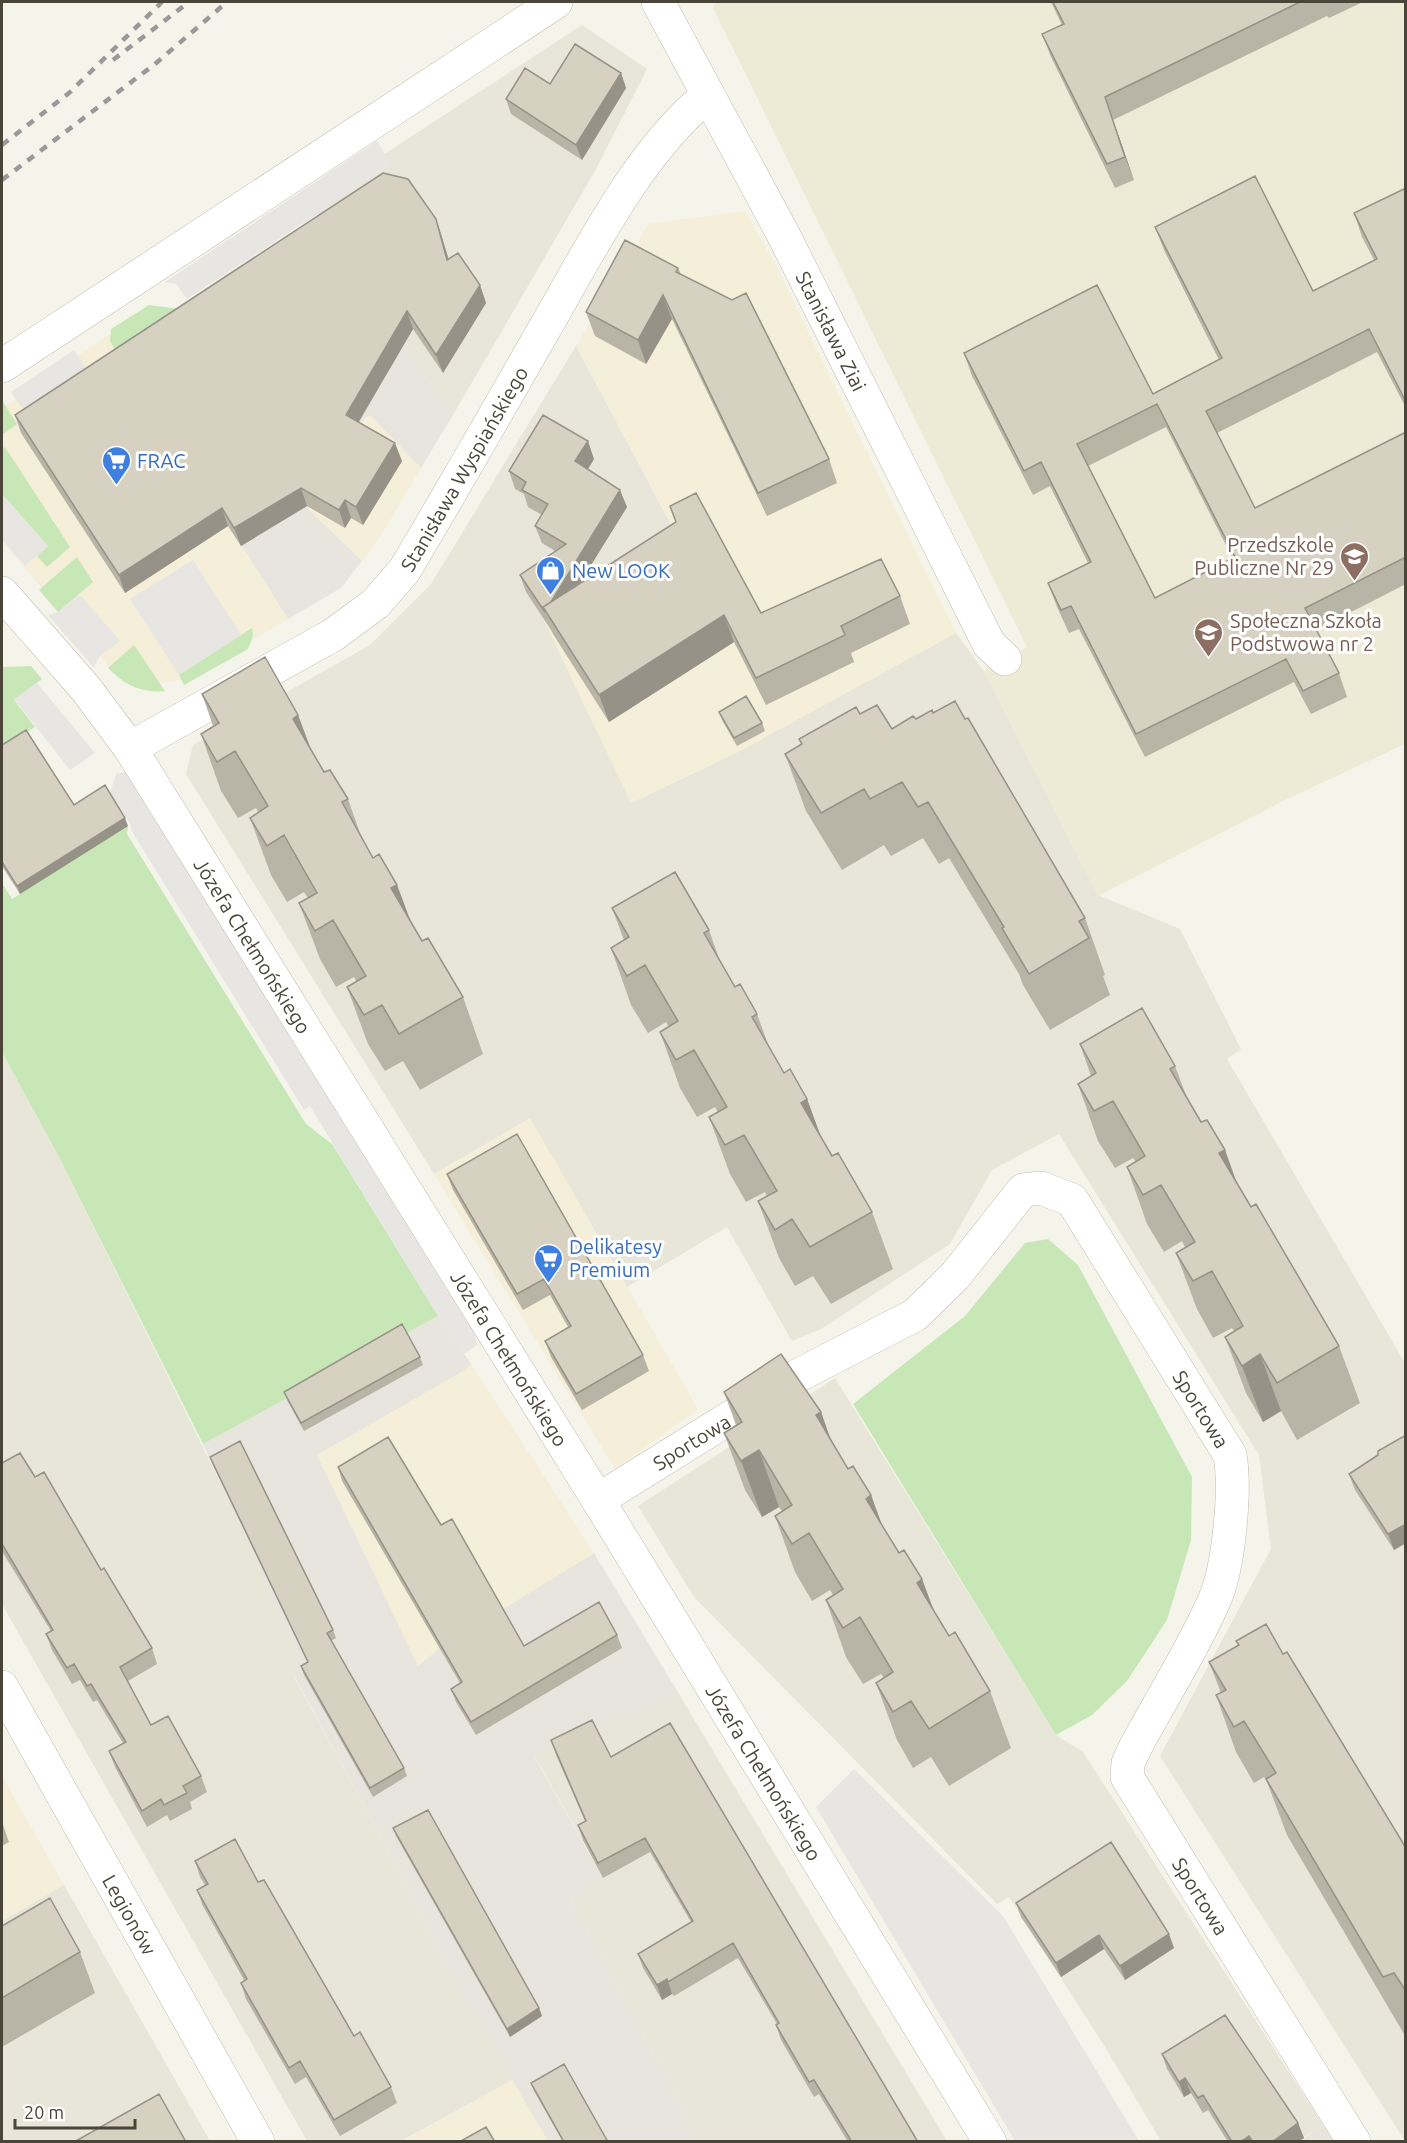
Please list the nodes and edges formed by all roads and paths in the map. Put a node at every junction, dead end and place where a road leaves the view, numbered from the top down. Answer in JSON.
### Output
{"nodes":[{"id":1,"x":556,"y":2,"type":"edge"},
{"id":2,"x":658,"y":2,"type":"edge"},
{"id":3,"x":708,"y":95,"type":"junction"},
{"id":4,"x":2,"y":366,"type":"edge"},
{"id":5,"x":2,"y":593,"type":"edge"},
{"id":6,"x":1005,"y":659,"type":"dead end"},
{"id":7,"x":130,"y":748,"type":"junction"},
{"id":8,"x":598,"y":1500,"type":"junction"},
{"id":9,"x":2,"y":1687,"type":"edge"},
{"id":10,"x":258,"y":2142,"type":"edge"},
{"id":11,"x":990,"y":2142,"type":"edge"},
{"id":12,"x":1354,"y":2142,"type":"edge"}],
"edges":[{"from":1,"to":4,"type":"street"},
{"from":2,"to":3,"type":"street","name":"Stanisława Ziai"},
{"from":3,"to":6,"type":"street","name":"Stanisława Ziai"},
{"from":3,"to":7,"type":"street","name":"Stanisława Wyspiańskiego"},
{"from":5,"to":7,"type":"street","name":"Józefa Chełmońskiego"},
{"from":7,"to":8,"type":"street","name":"Józefa Chełmońskiego"},
{"from":8,"to":11,"type":"street","name":"Józefa Chełmońskiego"},
{"from":8,"to":12,"type":"street","name":"Sportowa"},
{"from":9,"to":10,"type":"street","name":"Legionów"}]}
